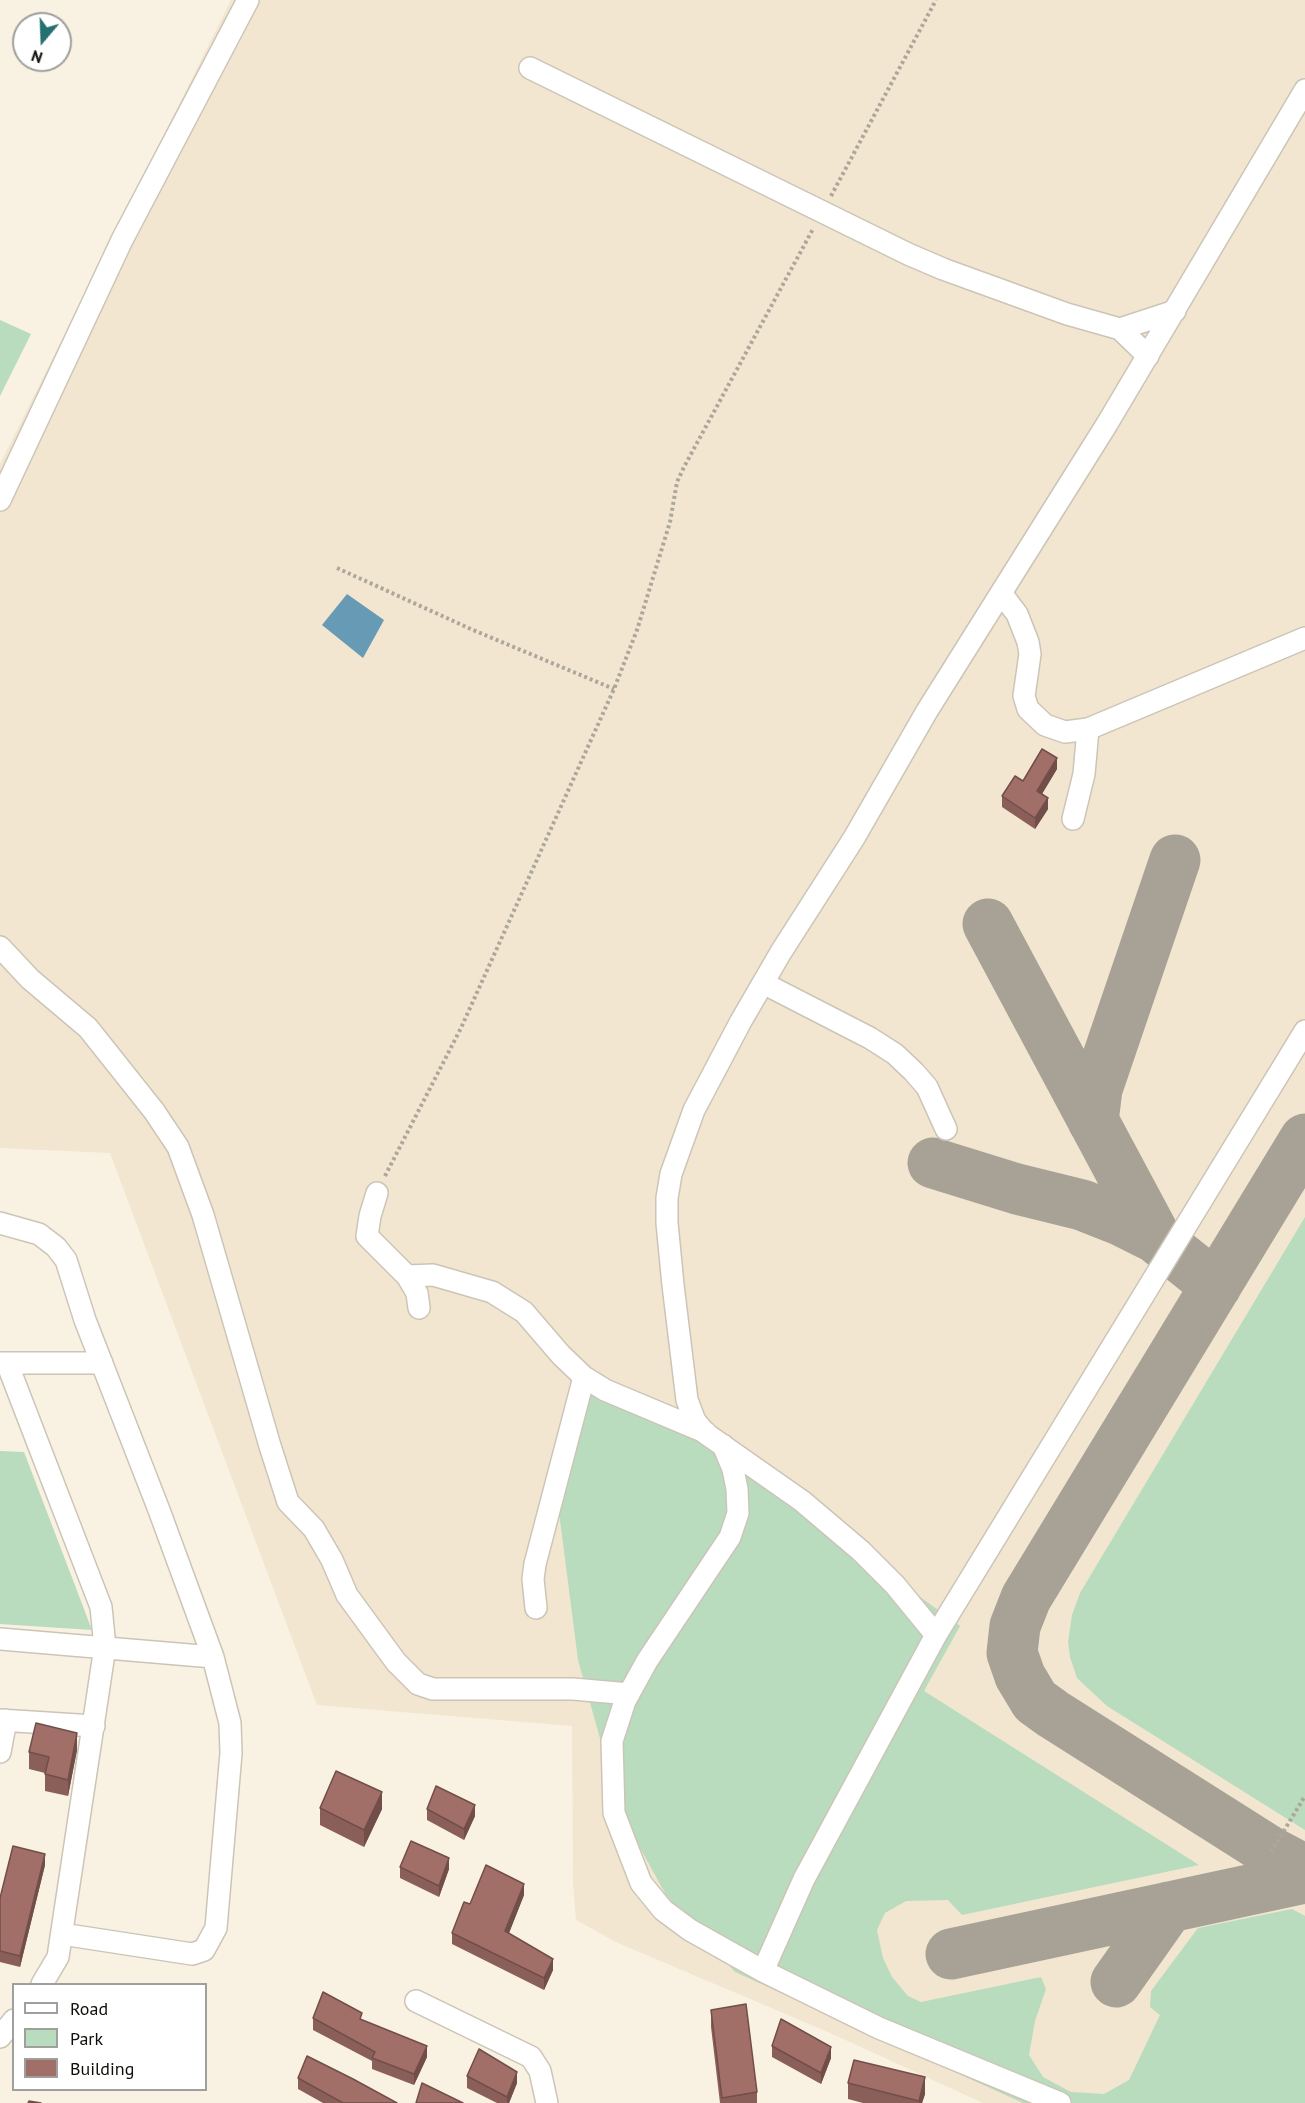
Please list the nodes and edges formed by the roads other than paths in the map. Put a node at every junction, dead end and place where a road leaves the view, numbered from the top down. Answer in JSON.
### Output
{"nodes":[{"id":1,"x":248,"y":0,"type":"edge"},
{"id":2,"x":530,"y":68,"type":"dead end"},
{"id":3,"x":1305,"y":90,"type":"edge"},
{"id":4,"x":1175,"y":310,"type":"junction"},
{"id":5,"x":1120,"y":329,"type":"junction"},
{"id":6,"x":1148,"y":356,"type":"junction"},
{"id":7,"x":0,"y":500,"type":"edge"},
{"id":8,"x":1001,"y":593,"type":"junction"},
{"id":9,"x":1305,"y":638,"type":"edge"},
{"id":10,"x":1088,"y":729,"type":"junction"},
{"id":11,"x":1073,"y":819,"type":"dead end"},
{"id":12,"x":0,"y":947,"type":"edge"},
{"id":13,"x":763,"y":983,"type":"junction"},
{"id":14,"x":1305,"y":1031,"type":"edge"},
{"id":15,"x":946,"y":1128,"type":"dead end"},
{"id":16,"x":377,"y":1193,"type":"road end"},
{"id":17,"x":0,"y":1223,"type":"edge"},
{"id":18,"x":407,"y":1276,"type":"junction"},
{"id":19,"x":418,"y":1308,"type":"dead end"},
{"id":20,"x":3,"y":1363,"type":"edge"},
{"id":21,"x":102,"y":1363,"type":"junction"},
{"id":22,"x":584,"y":1377,"type":"junction"},
{"id":23,"x":705,"y":1433,"type":"junction"},
{"id":24,"x":723,"y":1445,"type":"junction"},
{"id":25,"x":536,"y":1608,"type":"dead end"},
{"id":26,"x":936,"y":1635,"type":"junction"},
{"id":27,"x":0,"y":1638,"type":"edge"},
{"id":28,"x":105,"y":1647,"type":"junction"},
{"id":29,"x":213,"y":1657,"type":"junction"},
{"id":30,"x":629,"y":1694,"type":"junction"},
{"id":31,"x":3,"y":1720,"type":"edge"},
{"id":32,"x":94,"y":1726,"type":"junction"},
{"id":33,"x":0,"y":1752,"type":"edge"},
{"id":34,"x":62,"y":1934,"type":"junction"},
{"id":35,"x":763,"y":1971,"type":"junction"},
{"id":36,"x":43,"y":1983,"type":"edge"},
{"id":37,"x":416,"y":2001,"type":"dead end"},
{"id":38,"x":12,"y":2022,"type":"edge"},
{"id":39,"x":0,"y":2037,"type":"edge"},
{"id":40,"x":547,"y":2103,"type":"edge"},
{"id":41,"x":1059,"y":2103,"type":"edge"}],
"edges":[{"from":1,"to":7,"type":"street"},
{"from":2,"to":5,"type":"street"},
{"from":3,"to":4,"type":"street"},
{"from":4,"to":5,"type":"street"},
{"from":4,"to":6,"type":"street"},
{"from":5,"to":6,"type":"street"},
{"from":6,"to":8,"type":"street"},
{"from":8,"to":10,"type":"street"},
{"from":8,"to":13,"type":"street"},
{"from":9,"to":10,"type":"street"},
{"from":10,"to":11,"type":"street"},
{"from":12,"to":30,"type":"street"},
{"from":13,"to":15,"type":"street"},
{"from":13,"to":23,"type":"street"},
{"from":14,"to":26,"type":"street"},
{"from":16,"to":18,"type":"street"},
{"from":17,"to":21,"type":"street"},
{"from":18,"to":19,"type":"street"},
{"from":18,"to":22,"type":"street"},
{"from":20,"to":21,"type":"street"},
{"from":20,"to":28,"type":"street"},
{"from":21,"to":29,"type":"street"},
{"from":22,"to":23,"type":"street"},
{"from":22,"to":25,"type":"street"},
{"from":23,"to":24,"type":"street"},
{"from":24,"to":26,"type":"street"},
{"from":24,"to":30,"type":"street"},
{"from":26,"to":35,"type":"street"},
{"from":27,"to":28,"type":"street"},
{"from":28,"to":29,"type":"street"},
{"from":28,"to":32,"type":"street"},
{"from":29,"to":34,"type":"street"},
{"from":30,"to":35,"type":"street"},
{"from":31,"to":32,"type":"street"},
{"from":31,"to":33,"type":"street"},
{"from":32,"to":34,"type":"street"},
{"from":34,"to":36,"type":"street"},
{"from":35,"to":41,"type":"street"},
{"from":37,"to":40,"type":"street"},
{"from":38,"to":39,"type":"street"}]}
